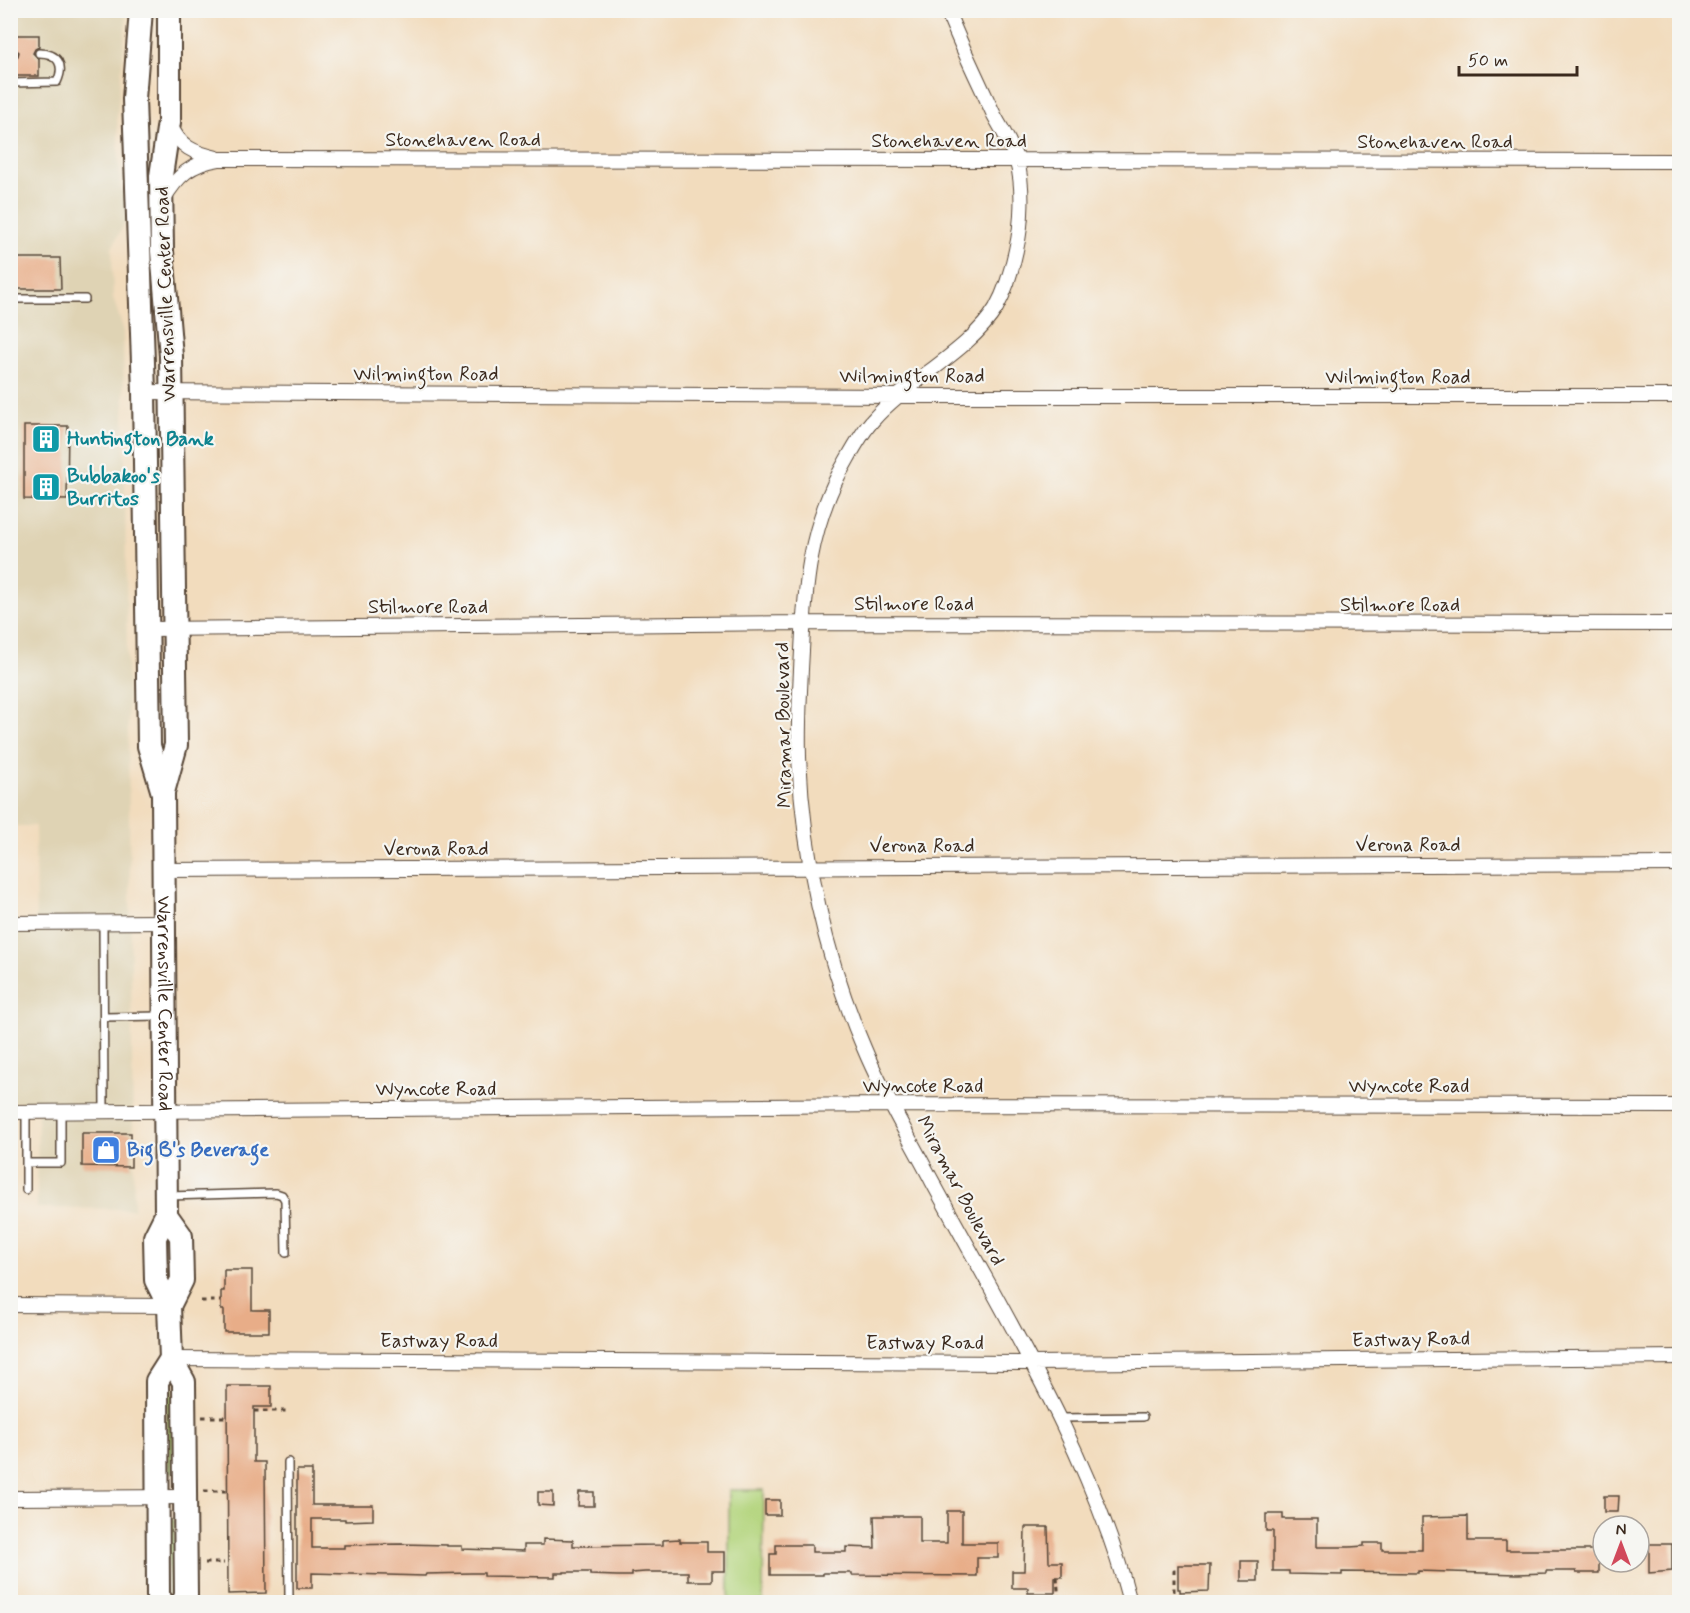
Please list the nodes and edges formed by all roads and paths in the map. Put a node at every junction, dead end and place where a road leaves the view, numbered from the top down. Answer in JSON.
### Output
{"nodes":[{"id":1,"x":141,"y":10,"type":"edge"},
{"id":2,"x":169,"y":10,"type":"edge"},
{"id":3,"x":947,"y":10,"type":"edge"},
{"id":4,"x":39,"y":53,"type":"dead end"},
{"id":5,"x":10,"y":83,"type":"edge"},
{"id":6,"x":169,"y":122,"type":"junction"},
{"id":7,"x":219,"y":159,"type":"junction"},
{"id":8,"x":1017,"y":161,"type":"junction"},
{"id":9,"x":1680,"y":161,"type":"edge"},
{"id":10,"x":162,"y":202,"type":"junction"},
{"id":11,"x":10,"y":299,"type":"edge"},
{"id":12,"x":85,"y":299,"type":"dead end"},
{"id":13,"x":144,"y":392,"type":"junction"},
{"id":14,"x":171,"y":393,"type":"junction"},
{"id":15,"x":898,"y":396,"type":"junction"},
{"id":16,"x":1680,"y":396,"type":"edge"},
{"id":17,"x":803,"y":623,"type":"junction"},
{"id":18,"x":1680,"y":624,"type":"edge"},
{"id":19,"x":148,"y":628,"type":"junction"},
{"id":20,"x":174,"y":628,"type":"junction"},
{"id":21,"x":163,"y":801,"type":"junction"},
{"id":22,"x":1680,"y":864,"type":"edge"},
{"id":23,"x":811,"y":866,"type":"junction"},
{"id":24,"x":164,"y":870,"type":"junction"},
{"id":25,"x":165,"y":922,"type":"junction"},
{"id":26,"x":10,"y":923,"type":"edge"},
{"id":27,"x":103,"y":923,"type":"junction"},
{"id":28,"x":165,"y":1016,"type":"junction"},
{"id":29,"x":104,"y":1017,"type":"junction"},
{"id":30,"x":891,"y":1105,"type":"junction"},
{"id":31,"x":1680,"y":1106,"type":"edge"},
{"id":32,"x":61,"y":1111,"type":"junction"},
{"id":33,"x":104,"y":1111,"type":"junction"},
{"id":34,"x":166,"y":1111,"type":"junction"},
{"id":35,"x":10,"y":1112,"type":"edge"},
{"id":36,"x":26,"y":1112,"type":"junction"},
{"id":37,"x":26,"y":1163,"type":"junction"},
{"id":38,"x":26,"y":1190,"type":"dead end"},
{"id":39,"x":166,"y":1205,"type":"junction"},
{"id":40,"x":286,"y":1253,"type":"dead end"},
{"id":41,"x":201,"y":1300,"type":"dead end"},
{"id":42,"x":221,"y":1300,"type":"dead end"},
{"id":43,"x":10,"y":1305,"type":"edge"},
{"id":44,"x":169,"y":1306,"type":"junction"},
{"id":45,"x":1680,"y":1357,"type":"edge"},
{"id":46,"x":171,"y":1359,"type":"junction"},
{"id":47,"x":1032,"y":1363,"type":"junction"},
{"id":48,"x":254,"y":1411,"type":"dead end"},
{"id":49,"x":288,"y":1411,"type":"dead end"},
{"id":50,"x":198,"y":1417,"type":"dead end"},
{"id":51,"x":227,"y":1417,"type":"dead end"},
{"id":52,"x":1143,"y":1417,"type":"dead end"},
{"id":53,"x":1060,"y":1418,"type":"junction"},
{"id":54,"x":288,"y":1462,"type":"dead end"},
{"id":55,"x":227,"y":1491,"type":"dead end"},
{"id":56,"x":192,"y":1494,"type":"junction"},
{"id":57,"x":157,"y":1497,"type":"junction"},
{"id":58,"x":10,"y":1498,"type":"edge"},
{"id":59,"x":200,"y":1563,"type":"dead end"},
{"id":60,"x":224,"y":1563,"type":"dead end"},
{"id":61,"x":1178,"y":1571,"type":"dead end"},
{"id":62,"x":1057,"y":1577,"type":"dead end"},
{"id":63,"x":1174,"y":1601,"type":"edge"},
{"id":64,"x":162,"y":1602,"type":"edge"},
{"id":65,"x":183,"y":1602,"type":"edge"},
{"id":66,"x":289,"y":1602,"type":"edge"},
{"id":67,"x":1059,"y":1602,"type":"edge"},
{"id":68,"x":1130,"y":1602,"type":"edge"}],
"edges":[{"from":1,"to":13,"type":"main road","name":"Warrensville Center Road"},
{"from":2,"to":6,"type":"main road","name":"Warrensville Center Road"},
{"from":3,"to":8,"type":"street","name":"Miramar Boulevard"},
{"from":4,"to":5,"type":"lane"},
{"from":6,"to":7,"type":"street","name":"Stonehaven Road"},
{"from":6,"to":10,"type":"main road","name":"Warrensville Center Road"},
{"from":7,"to":8,"type":"street","name":"Stonehaven Road"},
{"from":7,"to":10,"type":"street","name":"Stonehaven Road"},
{"from":8,"to":9,"type":"street","name":"Stonehaven Road"},
{"from":8,"to":15,"type":"street","name":"Miramar Boulevard"},
{"from":10,"to":14,"type":"main road","name":"Warrensville Center Road"},
{"from":11,"to":12,"type":"lane"},
{"from":13,"to":14,"type":"street","name":"Wilmington Road"},
{"from":13,"to":19,"type":"main road","name":"Warrensville Center Road"},
{"from":14,"to":15,"type":"street","name":"Wilmington Road"},
{"from":14,"to":20,"type":"main road","name":"Warrensville Center Road"},
{"from":15,"to":16,"type":"street","name":"Wilmington Road"},
{"from":15,"to":17,"type":"street","name":"Miramar Boulevard"},
{"from":17,"to":18,"type":"street","name":"Stilmore Road"},
{"from":17,"to":20,"type":"street","name":"Stilmore Road"},
{"from":17,"to":23,"type":"street","name":"Miramar Boulevard"},
{"from":19,"to":20,"type":"street","name":"Stilmore Road"},
{"from":19,"to":21,"type":"main road","name":"Warrensville Center Road"},
{"from":20,"to":21,"type":"main road","name":"Warrensville Center Road"},
{"from":21,"to":24,"type":"main road","name":"Warrensville Center Road"},
{"from":22,"to":23,"type":"street","name":"Verona Road"},
{"from":23,"to":24,"type":"street","name":"Verona Road"},
{"from":23,"to":30,"type":"street","name":"Miramar Boulevard"},
{"from":24,"to":25,"type":"main road","name":"Warrensville Center Road"},
{"from":25,"to":27,"type":"street"},
{"from":25,"to":28,"type":"main road","name":"Warrensville Center Road"},
{"from":26,"to":27,"type":"street"},
{"from":27,"to":29,"type":"lane"},
{"from":28,"to":29,"type":"lane"},
{"from":28,"to":34,"type":"main road","name":"Warrensville Center Road"},
{"from":29,"to":33,"type":"lane"},
{"from":30,"to":31,"type":"street","name":"Wyncote Road"},
{"from":30,"to":34,"type":"street","name":"Wyncote Road"},
{"from":30,"to":47,"type":"street","name":"Miramar Boulevard"},
{"from":32,"to":33,"type":"street","name":"Wyncote Road"},
{"from":32,"to":36,"type":"street","name":"Wyncote Road"},
{"from":32,"to":37,"type":"lane"},
{"from":33,"to":34,"type":"street","name":"Wyncote Road"},
{"from":34,"to":39,"type":"main road","name":"Warrensville Center Road"},
{"from":35,"to":36,"type":"street","name":"Wyncote Road"},
{"from":36,"to":37,"type":"lane"},
{"from":37,"to":38,"type":"lane"},
{"from":39,"to":40,"type":"lane"},
{"from":39,"to":44,"type":"main road","name":"Warrensville Center Road"},
{"from":41,"to":42,"type":"path"},
{"from":43,"to":44,"type":"street"},
{"from":44,"to":46,"type":"main road","name":"Warrensville Center Road"},
{"from":45,"to":47,"type":"street","name":"Eastway Road"},
{"from":46,"to":47,"type":"street","name":"Eastway Road"},
{"from":46,"to":56,"type":"main road","name":"Warrensville Center Road"},
{"from":46,"to":57,"type":"main road"},
{"from":47,"to":53,"type":"street","name":"Miramar Boulevard"},
{"from":48,"to":49,"type":"path"},
{"from":50,"to":51,"type":"path"},
{"from":52,"to":53,"type":"lane"},
{"from":53,"to":68,"type":"street","name":"Miramar Boulevard"},
{"from":54,"to":66,"type":"lane"},
{"from":55,"to":56,"type":"path"},
{"from":56,"to":57,"type":"street"},
{"from":56,"to":65,"type":"main road","name":"Warrensville Center Road"},
{"from":57,"to":58,"type":"street"},
{"from":57,"to":64,"type":"main road"},
{"from":59,"to":60,"type":"path"},
{"from":61,"to":63,"type":"path"},
{"from":62,"to":67,"type":"path"}]}
